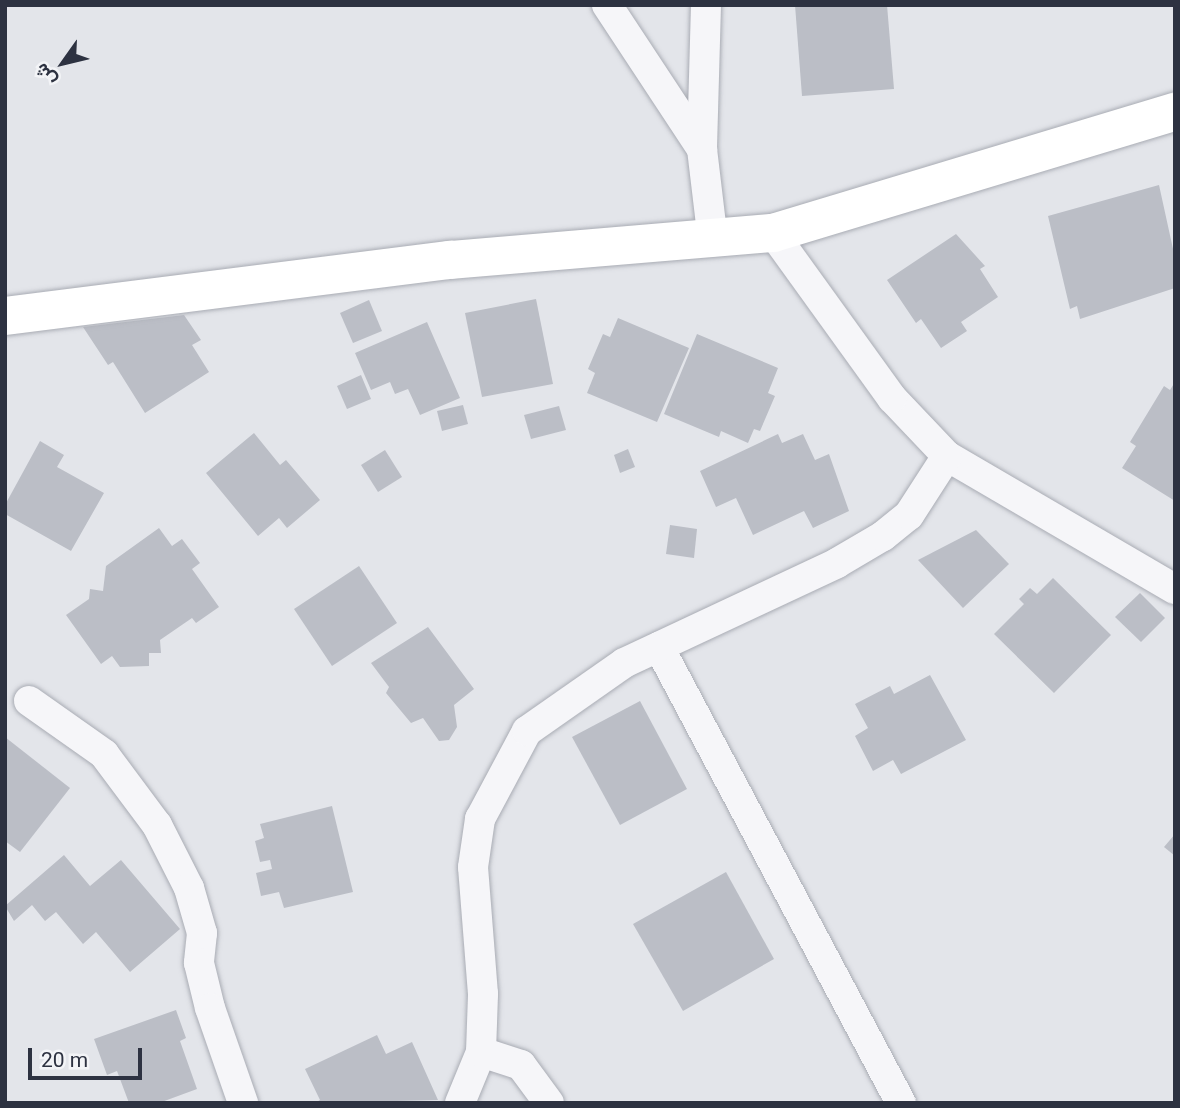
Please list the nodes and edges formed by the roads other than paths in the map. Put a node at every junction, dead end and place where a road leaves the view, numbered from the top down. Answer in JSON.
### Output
{"nodes":[{"id":1,"x":607,"y":5,"type":"edge"},
{"id":2,"x":706,"y":5,"type":"edge"},
{"id":3,"x":1175,"y":112,"type":"edge"},
{"id":4,"x":702,"y":149,"type":"junction"},
{"id":5,"x":773,"y":233,"type":"junction"},
{"id":6,"x":713,"y":241,"type":"junction"},
{"id":7,"x":5,"y":316,"type":"edge"},
{"id":8,"x":947,"y":456,"type":"junction"},
{"id":9,"x":1175,"y":589,"type":"edge"},
{"id":10,"x":659,"y":647,"type":"junction"},
{"id":11,"x":29,"y":701,"type":"dead end"},
{"id":12,"x":481,"y":1052,"type":"junction"},
{"id":13,"x":243,"y":1103,"type":"edge"},
{"id":14,"x":460,"y":1103,"type":"edge"},
{"id":15,"x":549,"y":1103,"type":"edge"},
{"id":16,"x":901,"y":1103,"type":"edge"}],
"edges":[{"from":1,"to":4,"type":"street"},
{"from":2,"to":4,"type":"street"},
{"from":3,"to":5,"type":"street"},
{"from":4,"to":6,"type":"street"},
{"from":5,"to":6,"type":"street"},
{"from":5,"to":8,"type":"street"},
{"from":6,"to":7,"type":"street"},
{"from":8,"to":9,"type":"street"},
{"from":8,"to":10,"type":"street"},
{"from":10,"to":12,"type":"street"},
{"from":10,"to":16,"type":"street"},
{"from":11,"to":13,"type":"street"},
{"from":12,"to":14,"type":"street"},
{"from":12,"to":15,"type":"street"}]}
